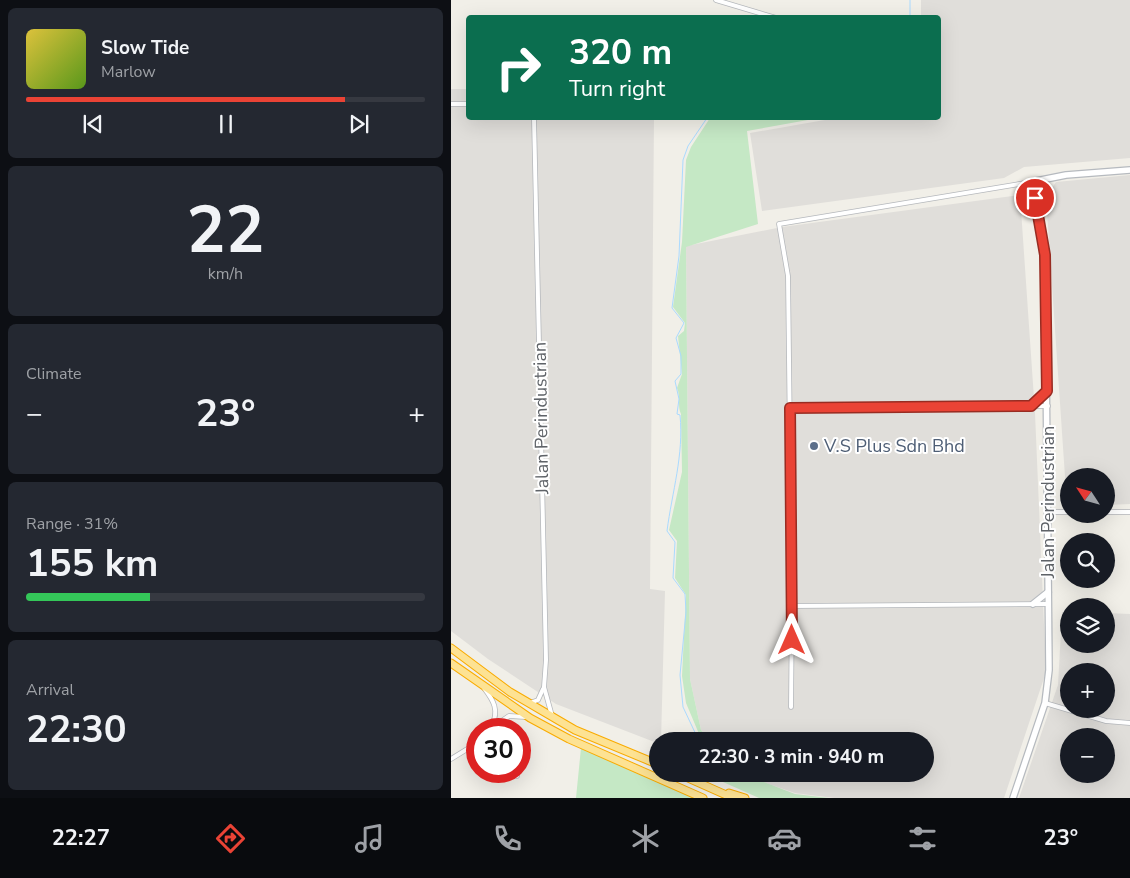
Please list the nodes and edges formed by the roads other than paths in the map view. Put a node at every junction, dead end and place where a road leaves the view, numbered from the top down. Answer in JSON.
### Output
{"nodes":[{"id":1,"x":717,"y":0,"type":"edge"},
{"id":2,"x":767,"y":15,"type":"edge"},
{"id":3,"x":451,"y":104,"type":"edge"},
{"id":4,"x":466,"y":104,"type":"edge"},
{"id":5,"x":534,"y":120,"type":"edge"},
{"id":6,"x":1130,"y":170,"type":"edge"},
{"id":7,"x":1031,"y":182,"type":"junction"},
{"id":8,"x":1047,"y":391,"type":"junction"},
{"id":9,"x":1031,"y":406,"type":"junction"},
{"id":10,"x":1047,"y":406,"type":"junction"},
{"id":11,"x":790,"y":408,"type":"junction"},
{"id":12,"x":1047,"y":512,"type":"junction"},
{"id":13,"x":1060,"y":512,"type":"edge"},
{"id":14,"x":1115,"y":512,"type":"edge"},
{"id":15,"x":1130,"y":512,"type":"edge"},
{"id":16,"x":1048,"y":592,"type":"junction"},
{"id":17,"x":1033,"y":604,"type":"junction"},
{"id":18,"x":1048,"y":604,"type":"junction"},
{"id":19,"x":792,"y":606,"type":"junction"},
{"id":20,"x":451,"y":648,"type":"edge"},
{"id":21,"x":451,"y":663,"type":"edge"},
{"id":22,"x":481,"y":686,"type":"junction"},
{"id":23,"x":544,"y":687,"type":"junction"},
{"id":24,"x":529,"y":703,"type":"junction"},
{"id":25,"x":1045,"y":703,"type":"junction"},
{"id":26,"x":791,"y":707,"type":"dead end"},
{"id":27,"x":553,"y":717,"type":"junction"},
{"id":28,"x":495,"y":718,"type":"edge"},
{"id":29,"x":506,"y":718,"type":"edge"},
{"id":30,"x":531,"y":718,"type":"junction"},
{"id":31,"x":1130,"y":723,"type":"edge"},
{"id":32,"x":466,"y":750,"type":"edge"},
{"id":33,"x":451,"y":759,"type":"edge"},
{"id":34,"x":649,"y":761,"type":"edge"},
{"id":35,"x":696,"y":782,"type":"edge"},
{"id":36,"x":704,"y":786,"type":"junction"},
{"id":37,"x":688,"y":792,"type":"junction"},
{"id":38,"x":699,"y":798,"type":"edge"},
{"id":39,"x":703,"y":798,"type":"edge"},
{"id":40,"x":733,"y":798,"type":"edge"},
{"id":41,"x":745,"y":798,"type":"edge"},
{"id":42,"x":1012,"y":798,"type":"edge"}],
"edges":[{"from":1,"to":2,"type":"street"},
{"from":3,"to":4,"type":"street"},
{"from":5,"to":23,"type":"street","name":"Jalan Perindustrian"},
{"from":6,"to":7,"type":"main road"},
{"from":7,"to":8,"type":"main road","name":"Jalan Perindustrian"},
{"from":7,"to":11,"type":"street"},
{"from":8,"to":9,"type":"main road"},
{"from":8,"to":10,"type":"main road","name":"Jalan Perindustrian"},
{"from":9,"to":10,"type":"street"},
{"from":9,"to":11,"type":"street"},
{"from":10,"to":12,"type":"main road","name":"Jalan Perindustrian"},
{"from":11,"to":19,"type":"street"},
{"from":12,"to":13,"type":"street"},
{"from":12,"to":16,"type":"main road","name":"Jalan Perindustrian"},
{"from":14,"to":15,"type":"street"},
{"from":16,"to":17,"type":"main road"},
{"from":16,"to":18,"type":"main road","name":"Jalan Perindustrian"},
{"from":17,"to":18,"type":"street"},
{"from":17,"to":19,"type":"street"},
{"from":18,"to":25,"type":"main road","name":"Jalan Perindustrian"},
{"from":19,"to":26,"type":"street"},
{"from":20,"to":24,"type":"highway"},
{"from":21,"to":22,"type":"highway"},
{"from":22,"to":28,"type":"street"},
{"from":22,"to":30,"type":"highway"},
{"from":23,"to":24,"type":"street"},
{"from":23,"to":27,"type":"street","name":"Jalan Perindustrian"},
{"from":24,"to":27,"type":"highway"},
{"from":25,"to":31,"type":"street"},
{"from":25,"to":42,"type":"main road","name":"Jalan Perindustrian"},
{"from":27,"to":34,"type":"highway"},
{"from":29,"to":30,"type":"street"},
{"from":30,"to":37,"type":"highway"},
{"from":32,"to":33,"type":"street"},
{"from":35,"to":36,"type":"highway"},
{"from":36,"to":40,"type":"highway"},
{"from":36,"to":41,"type":"highway"},
{"from":37,"to":38,"type":"highway"},
{"from":37,"to":39,"type":"highway"}]}
